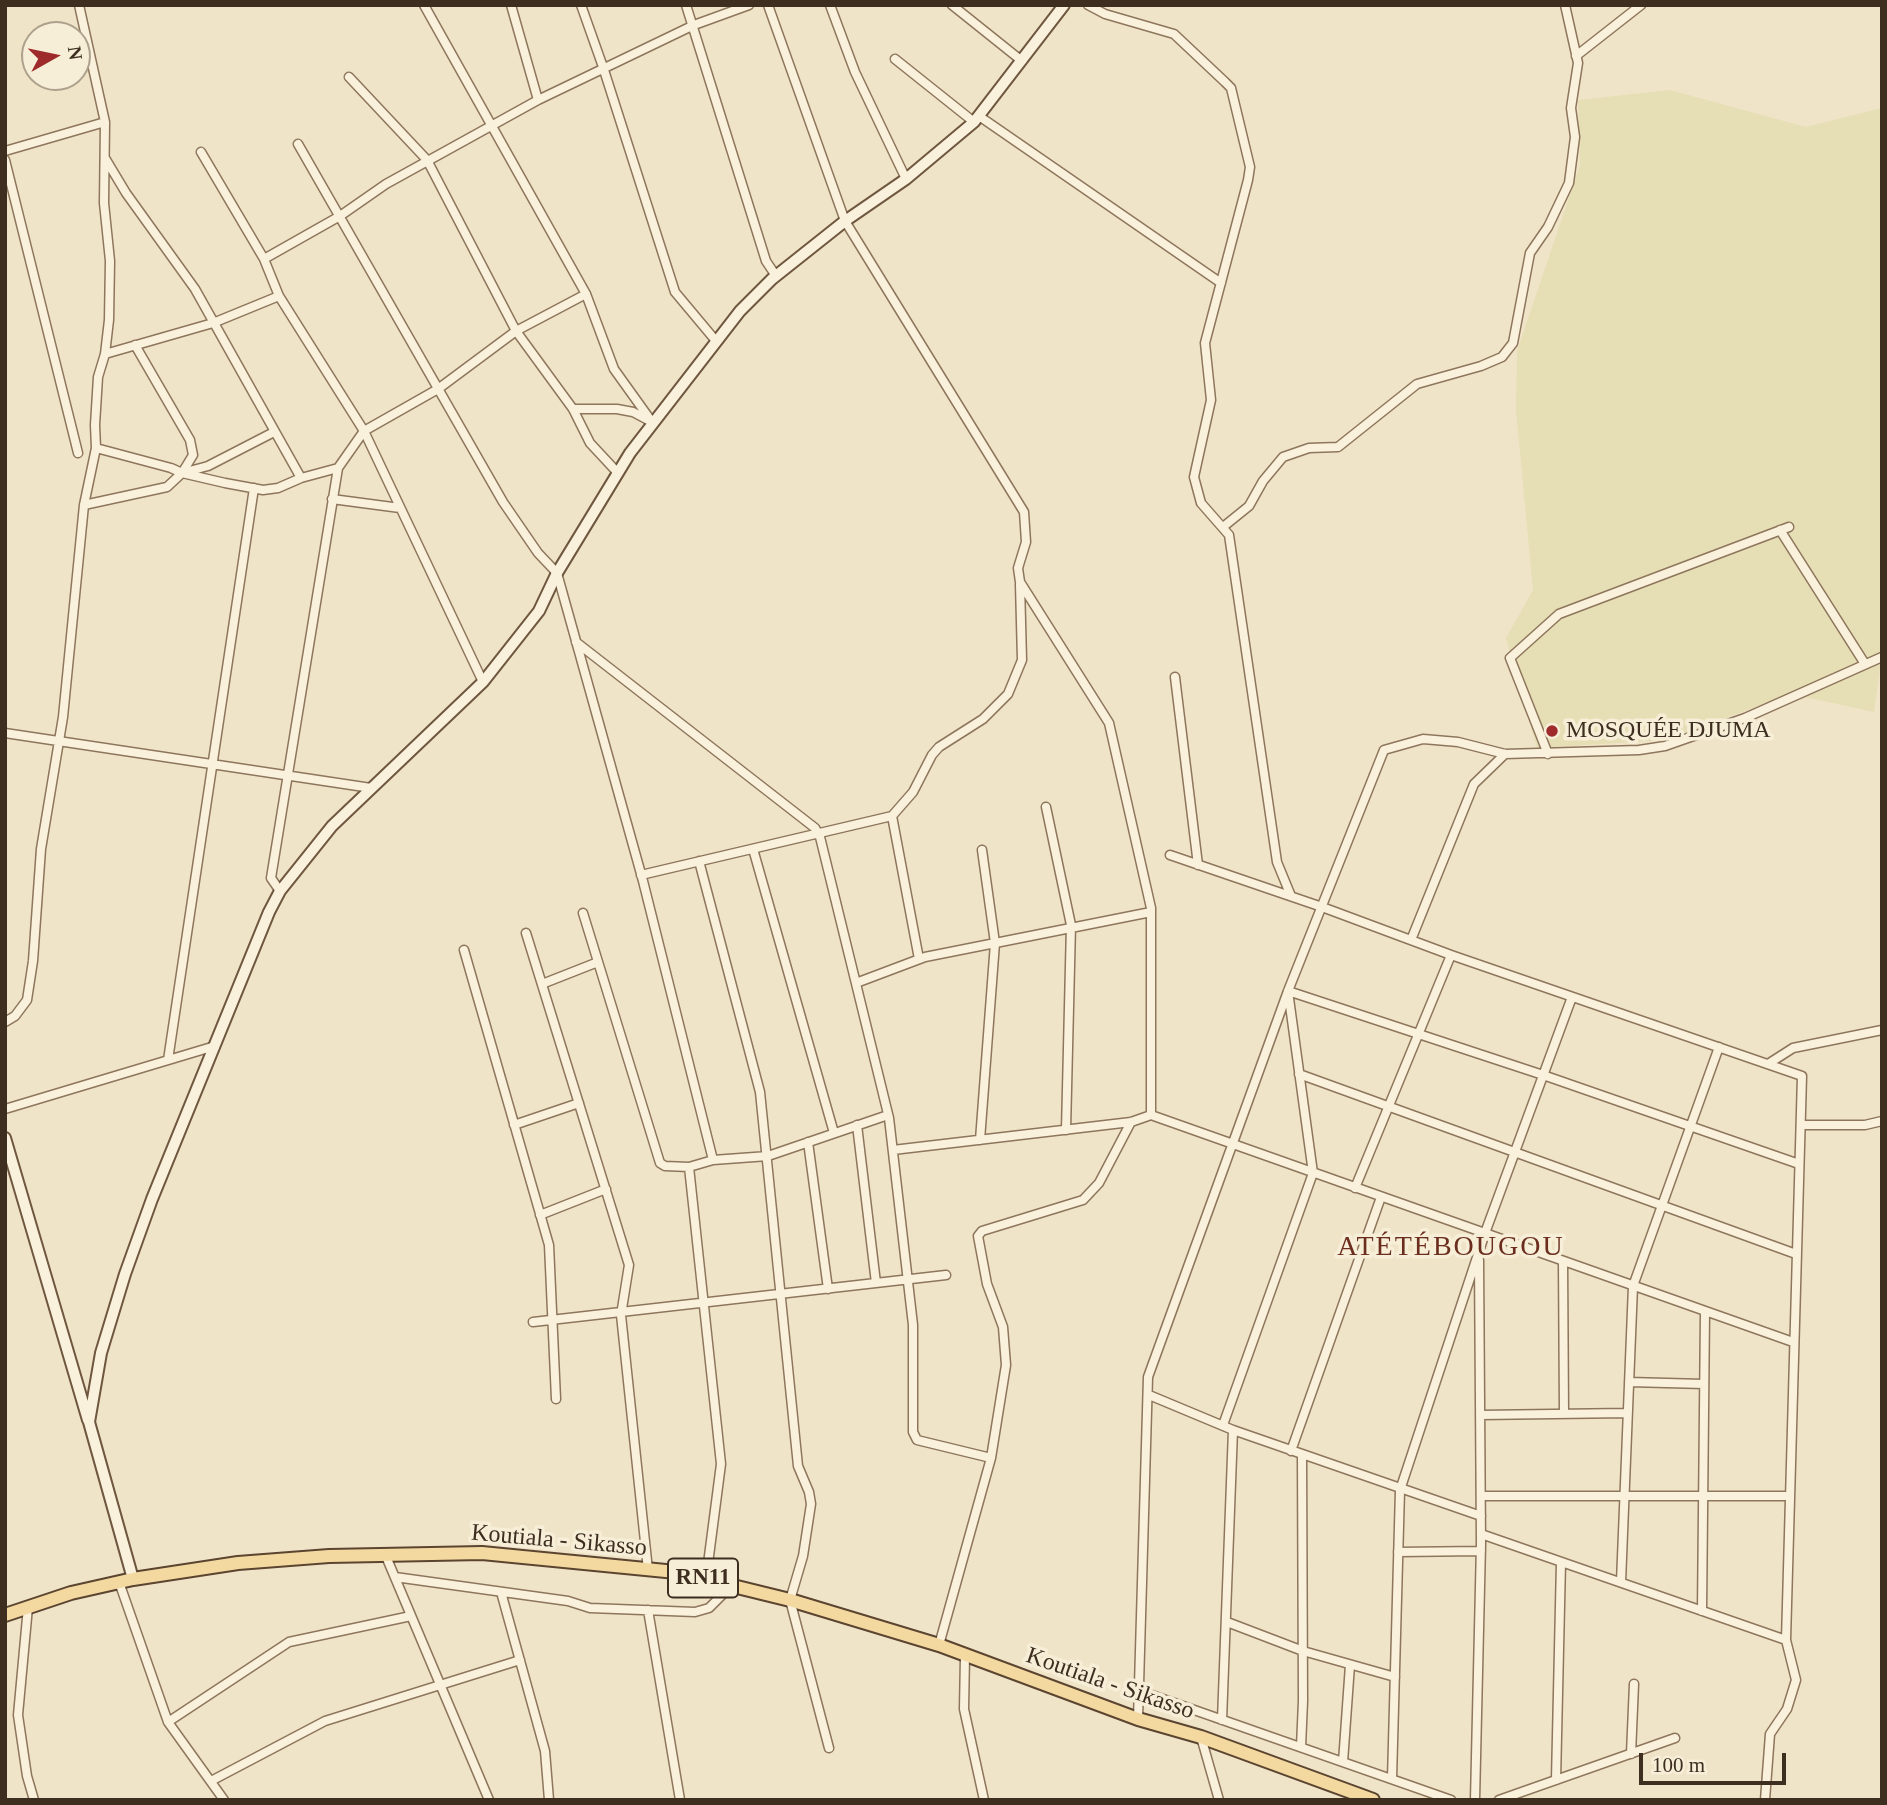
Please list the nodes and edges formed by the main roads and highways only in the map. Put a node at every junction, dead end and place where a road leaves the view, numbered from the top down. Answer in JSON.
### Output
{"nodes":[{"id":1,"x":5,"y":1615,"type":"edge"},
{"id":2,"x":1373,"y":1800,"type":"edge"}],
"edges":[{"from":1,"to":2,"type":"main road","name":"Koutiala - Sikasso","number":"RN11"}]}
